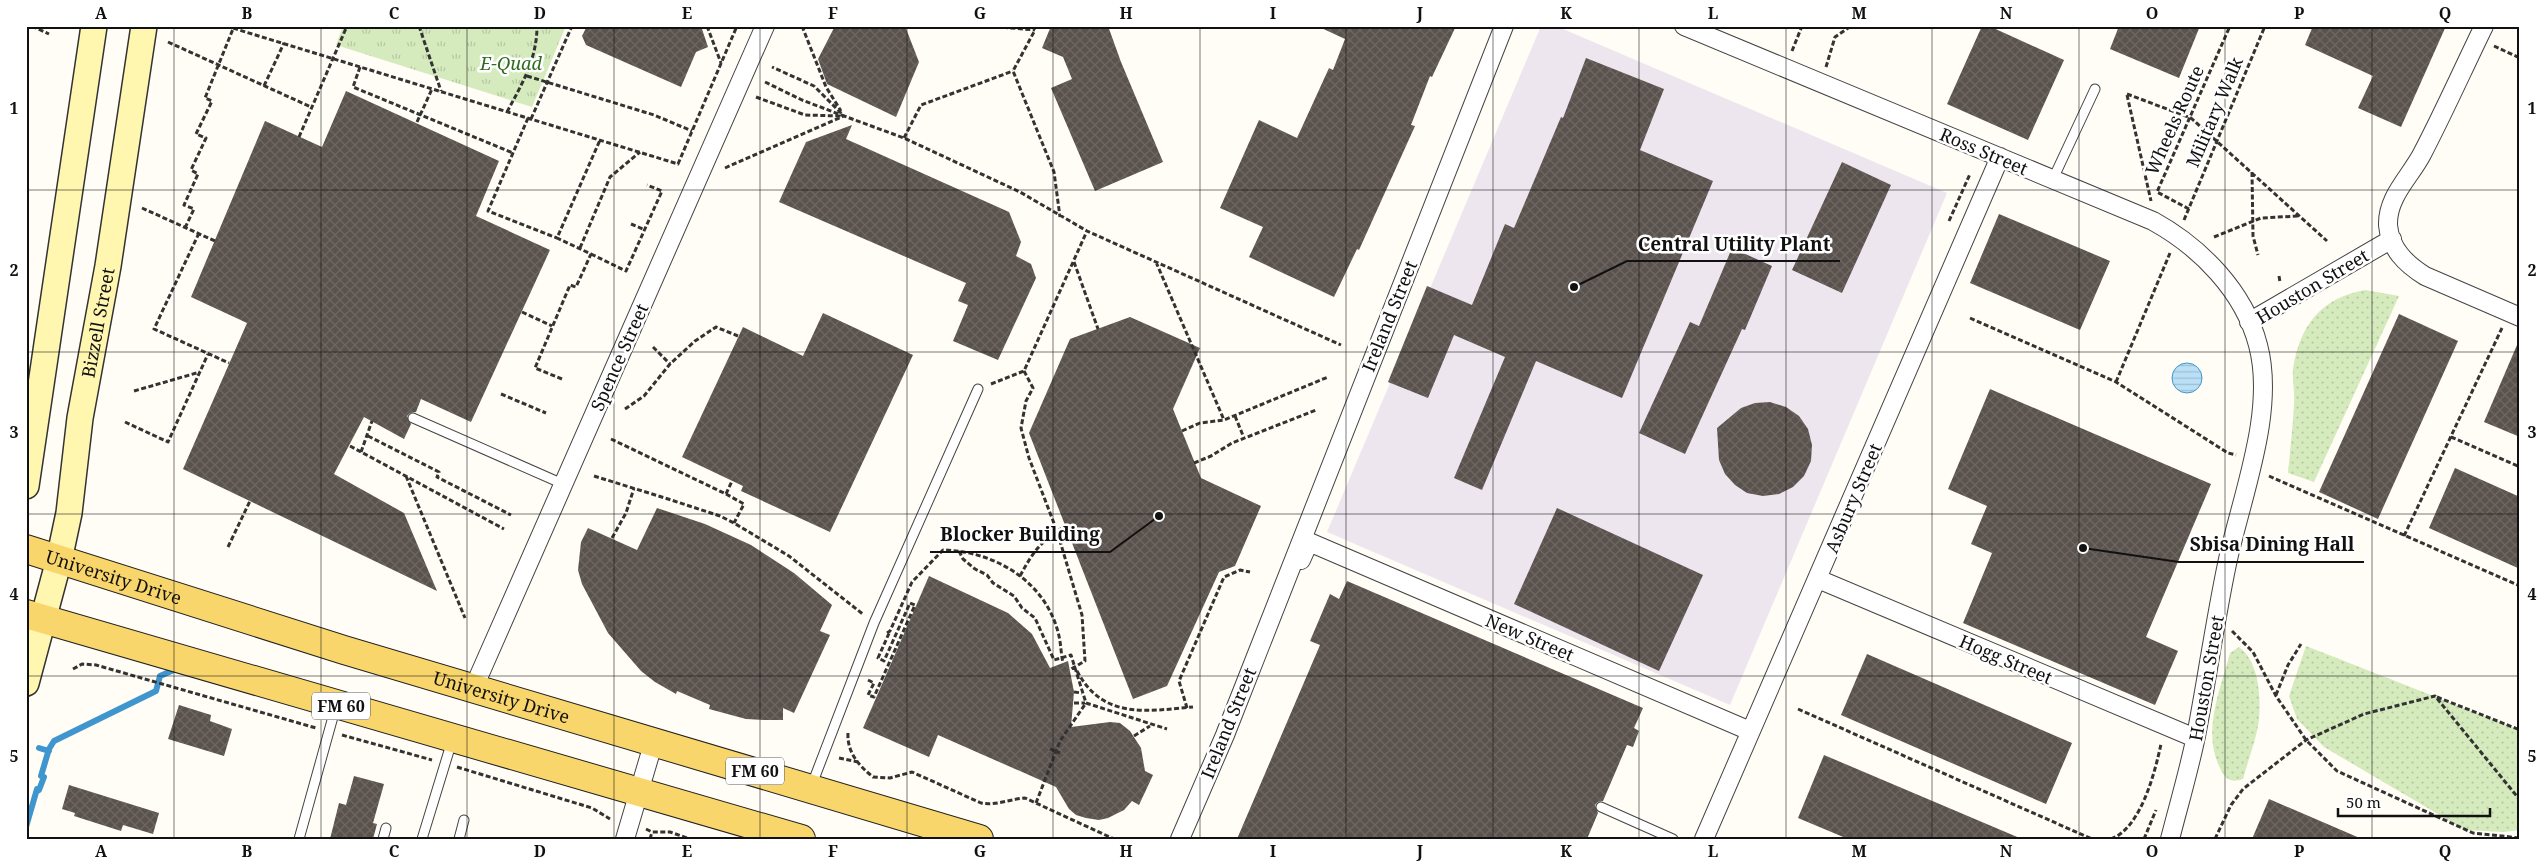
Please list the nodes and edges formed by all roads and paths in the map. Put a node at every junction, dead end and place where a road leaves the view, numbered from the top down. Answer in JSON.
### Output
{"nodes":[{"id":1,"x":32,"y":26,"type":"edge"},
{"id":2,"x":94,"y":26,"type":"edge"},
{"id":3,"x":144,"y":26,"type":"edge"},
{"id":4,"x":226,"y":26,"type":"edge"},
{"id":5,"x":347,"y":26,"type":"edge"},
{"id":6,"x":419,"y":26,"type":"edge"},
{"id":7,"x":537,"y":26,"type":"edge"},
{"id":8,"x":572,"y":26,"type":"edge"},
{"id":9,"x":707,"y":26,"type":"edge"},
{"id":10,"x":737,"y":26,"type":"edge"},
{"id":11,"x":765,"y":26,"type":"edge"},
{"id":12,"x":802,"y":26,"type":"edge"},
{"id":13,"x":988,"y":26,"type":"edge"},
{"id":14,"x":1032,"y":26,"type":"edge"},
{"id":15,"x":1504,"y":26,"type":"edge"},
{"id":16,"x":1684,"y":26,"type":"edge"},
{"id":17,"x":1802,"y":26,"type":"edge"},
{"id":18,"x":1851,"y":26,"type":"edge"},
{"id":19,"x":2230,"y":26,"type":"edge"},
{"id":20,"x":2265,"y":26,"type":"edge"},
{"id":21,"x":233,"y":28,"type":"junction"},
{"id":22,"x":1035,"y":30,"type":"junction"},
{"id":23,"x":2481,"y":33,"type":"edge"},
{"id":24,"x":49,"y":34,"type":"dead end"},
{"id":25,"x":168,"y":42,"type":"dead end"},
{"id":26,"x":284,"y":44,"type":"junction"},
{"id":27,"x":333,"y":58,"type":"junction"},
{"id":28,"x":2520,"y":58,"type":"edge"},
{"id":29,"x":722,"y":63,"type":"junction"},
{"id":30,"x":218,"y":65,"type":"junction"},
{"id":31,"x":1785,"y":66,"type":"junction"},
{"id":32,"x":772,"y":67,"type":"dead end"},
{"id":33,"x":360,"y":68,"type":"junction"},
{"id":34,"x":1013,"y":71,"type":"junction"},
{"id":35,"x":527,"y":76,"type":"junction"},
{"id":36,"x":765,"y":82,"type":"dead end"},
{"id":37,"x":1822,"y":82,"type":"junction"},
{"id":38,"x":547,"y":84,"type":"junction"},
{"id":39,"x":264,"y":86,"type":"junction"},
{"id":40,"x":432,"y":89,"type":"junction"},
{"id":41,"x":2095,"y":89,"type":"dead end"},
{"id":42,"x":441,"y":92,"type":"junction"},
{"id":43,"x":756,"y":97,"type":"dead end"},
{"id":44,"x":311,"y":107,"type":"junction"},
{"id":45,"x":506,"y":112,"type":"junction"},
{"id":46,"x":420,"y":115,"type":"junction"},
{"id":47,"x":844,"y":116,"type":"junction"},
{"id":48,"x":2191,"y":118,"type":"junction"},
{"id":49,"x":530,"y":119,"type":"junction"},
{"id":50,"x":416,"y":122,"type":"dead end"},
{"id":51,"x":692,"y":131,"type":"junction"},
{"id":52,"x":299,"y":137,"type":"dead end"},
{"id":53,"x":904,"y":138,"type":"junction"},
{"id":54,"x":600,"y":140,"type":"junction"},
{"id":55,"x":2217,"y":140,"type":"junction"},
{"id":56,"x":640,"y":152,"type":"junction"},
{"id":57,"x":513,"y":154,"type":"junction"},
{"id":58,"x":2000,"y":157,"type":"junction"},
{"id":59,"x":726,"y":168,"type":"dead end"},
{"id":60,"x":2252,"y":172,"type":"junction"},
{"id":61,"x":2053,"y":179,"type":"junction"},
{"id":62,"x":647,"y":185,"type":"dead end"},
{"id":63,"x":142,"y":208,"type":"dead end"},
{"id":64,"x":2189,"y":208,"type":"junction"},
{"id":65,"x":2300,"y":216,"type":"junction"},
{"id":66,"x":1060,"y":217,"type":"junction"},
{"id":67,"x":2153,"y":220,"type":"junction"},
{"id":68,"x":2254,"y":221,"type":"junction"},
{"id":69,"x":631,"y":224,"type":"dead end"},
{"id":70,"x":185,"y":228,"type":"junction"},
{"id":71,"x":645,"y":230,"type":"junction"},
{"id":72,"x":1087,"y":231,"type":"junction"},
{"id":73,"x":199,"y":234,"type":"junction"},
{"id":74,"x":2178,"y":234,"type":"junction"},
{"id":75,"x":2214,"y":237,"type":"dead end"},
{"id":76,"x":557,"y":238,"type":"junction"},
{"id":77,"x":2392,"y":239,"type":"junction"},
{"id":78,"x":215,"y":241,"type":"dead end"},
{"id":79,"x":2327,"y":241,"type":"dead end"},
{"id":80,"x":580,"y":248,"type":"junction"},
{"id":81,"x":590,"y":254,"type":"junction"},
{"id":82,"x":2258,"y":255,"type":"dead end"},
{"id":83,"x":1073,"y":261,"type":"junction"},
{"id":84,"x":1156,"y":262,"type":"junction"},
{"id":85,"x":2279,"y":276,"type":"dead end"},
{"id":86,"x":2280,"y":282,"type":"dead end"},
{"id":87,"x":522,"y":312,"type":"dead end"},
{"id":88,"x":2515,"y":314,"type":"edge"},
{"id":89,"x":1970,"y":318,"type":"dead end"},
{"id":90,"x":2249,"y":322,"type":"junction"},
{"id":91,"x":552,"y":326,"type":"junction"},
{"id":92,"x":1098,"y":329,"type":"dead end"},
{"id":93,"x":738,"y":336,"type":"dead end"},
{"id":94,"x":1341,"y":345,"type":"dead end"},
{"id":95,"x":653,"y":347,"type":"dead end"},
{"id":96,"x":208,"y":354,"type":"junction"},
{"id":97,"x":229,"y":363,"type":"dead end"},
{"id":98,"x":670,"y":364,"type":"junction"},
{"id":99,"x":1024,"y":371,"type":"junction"},
{"id":100,"x":200,"y":372,"type":"junction"},
{"id":101,"x":1328,"y":377,"type":"dead end"},
{"id":102,"x":562,"y":379,"type":"dead end"},
{"id":103,"x":2116,"y":382,"type":"junction"},
{"id":104,"x":978,"y":389,"type":"joint"},
{"id":105,"x":134,"y":391,"type":"dead end"},
{"id":106,"x":501,"y":394,"type":"dead end"},
{"id":107,"x":625,"y":409,"type":"dead end"},
{"id":108,"x":1316,"y":410,"type":"dead end"},
{"id":109,"x":546,"y":413,"type":"dead end"},
{"id":110,"x":1235,"y":416,"type":"junction"},
{"id":111,"x":413,"y":418,"type":"dead end"},
{"id":112,"x":1224,"y":420,"type":"junction"},
{"id":113,"x":372,"y":421,"type":"dead end"},
{"id":114,"x":125,"y":422,"type":"dead end"},
{"id":115,"x":1182,"y":431,"type":"dead end"},
{"id":116,"x":368,"y":436,"type":"junction"},
{"id":117,"x":2451,"y":437,"type":"junction"},
{"id":118,"x":1244,"y":438,"type":"junction"},
{"id":119,"x":611,"y":439,"type":"dead end"},
{"id":120,"x":350,"y":446,"type":"dead end"},
{"id":121,"x":361,"y":452,"type":"junction"},
{"id":122,"x":2239,"y":456,"type":"dead end"},
{"id":123,"x":1194,"y":463,"type":"dead end"},
{"id":124,"x":2520,"y":467,"type":"edge"},
{"id":125,"x":2268,"y":470,"type":"dead end"},
{"id":126,"x":406,"y":476,"type":"junction"},
{"id":127,"x":594,"y":476,"type":"dead end"},
{"id":128,"x":732,"y":481,"type":"dead end"},
{"id":129,"x":563,"y":484,"type":"junction"},
{"id":130,"x":26,"y":486,"type":"edge"},
{"id":131,"x":634,"y":488,"type":"junction"},
{"id":132,"x":726,"y":494,"type":"junction"},
{"id":133,"x":250,"y":501,"type":"dead end"},
{"id":134,"x":511,"y":515,"type":"dead end"},
{"id":135,"x":734,"y":523,"type":"junction"},
{"id":136,"x":1066,"y":526,"type":"dead end"},
{"id":137,"x":504,"y":529,"type":"dead end"},
{"id":138,"x":1057,"y":531,"type":"junction"},
{"id":139,"x":2404,"y":536,"type":"junction"},
{"id":140,"x":612,"y":538,"type":"dead end"},
{"id":141,"x":1309,"y":542,"type":"joint"},
{"id":142,"x":228,"y":547,"type":"dead end"},
{"id":143,"x":26,"y":549,"type":"edge"},
{"id":144,"x":959,"y":550,"type":"junction"},
{"id":145,"x":59,"y":560,"type":"junction"},
{"id":146,"x":1250,"y":572,"type":"dead end"},
{"id":147,"x":1020,"y":576,"type":"junction"},
{"id":148,"x":1818,"y":579,"type":"junction"},
{"id":149,"x":2520,"y":586,"type":"edge"},
{"id":150,"x":1274,"y":605,"type":"junction"},
{"id":151,"x":35,"y":617,"type":"edge"},
{"id":152,"x":465,"y":618,"type":"dead end"},
{"id":153,"x":874,"y":623,"type":"junction"},
{"id":154,"x":2228,"y":627,"type":"dead end"},
{"id":155,"x":890,"y":631,"type":"junction"},
{"id":156,"x":2301,"y":644,"type":"dead end"},
{"id":157,"x":1062,"y":658,"type":"junction"},
{"id":158,"x":872,"y":661,"type":"dead end"},
{"id":159,"x":1063,"y":663,"type":"dead end"},
{"id":160,"x":73,"y":669,"type":"dead end"},
{"id":161,"x":1073,"y":669,"type":"junction"},
{"id":162,"x":26,"y":683,"type":"edge"},
{"id":163,"x":863,"y":686,"type":"dead end"},
{"id":164,"x":474,"y":688,"type":"junction"},
{"id":165,"x":1074,"y":692,"type":"dead end"},
{"id":166,"x":1082,"y":693,"type":"junction"},
{"id":167,"x":2276,"y":696,"type":"junction"},
{"id":168,"x":2435,"y":696,"type":"junction"},
{"id":169,"x":1074,"y":703,"type":"dead end"},
{"id":170,"x":1086,"y":703,"type":"junction"},
{"id":171,"x":336,"y":704,"type":"junction"},
{"id":172,"x":1193,"y":707,"type":"dead end"},
{"id":173,"x":1187,"y":708,"type":"junction"},
{"id":174,"x":1798,"y":709,"type":"dead end"},
{"id":175,"x":849,"y":725,"type":"dead end"},
{"id":176,"x":1150,"y":726,"type":"junction"},
{"id":177,"x":314,"y":728,"type":"dead end"},
{"id":178,"x":1167,"y":729,"type":"dead end"},
{"id":179,"x":2520,"y":730,"type":"edge"},
{"id":180,"x":1750,"y":731,"type":"junction"},
{"id":181,"x":1134,"y":736,"type":"dead end"},
{"id":182,"x":2195,"y":738,"type":"junction"},
{"id":183,"x":453,"y":739,"type":"junction"},
{"id":184,"x":363,"y":740,"type":"dead end"},
{"id":185,"x":2306,"y":740,"type":"junction"},
{"id":186,"x":654,"y":741,"type":"junction"},
{"id":187,"x":2161,"y":744,"type":"dead end"},
{"id":188,"x":1050,"y":749,"type":"dead end"},
{"id":189,"x":1055,"y":752,"type":"junction"},
{"id":190,"x":1060,"y":754,"type":"dead end"},
{"id":191,"x":417,"y":755,"type":"dead end"},
{"id":192,"x":839,"y":758,"type":"dead end"},
{"id":193,"x":858,"y":762,"type":"junction"},
{"id":194,"x":469,"y":770,"type":"dead end"},
{"id":195,"x":811,"y":787,"type":"junction"},
{"id":196,"x":638,"y":793,"type":"junction"},
{"id":197,"x":2520,"y":800,"type":"edge"},
{"id":198,"x":1036,"y":803,"type":"junction"},
{"id":199,"x":1601,"y":807,"type":"dead end"},
{"id":200,"x":610,"y":819,"type":"dead end"},
{"id":201,"x":464,"y":820,"type":"dead end"},
{"id":202,"x":386,"y":828,"type":"dead end"},
{"id":203,"x":646,"y":829,"type":"dead end"},
{"id":204,"x":652,"y":832,"type":"junction"},
{"id":205,"x":2520,"y":838,"type":"edge"},
{"id":206,"x":299,"y":839,"type":"edge"},
{"id":207,"x":383,"y":839,"type":"edge"},
{"id":208,"x":422,"y":839,"type":"edge"},
{"id":209,"x":459,"y":839,"type":"edge"},
{"id":210,"x":625,"y":839,"type":"edge"},
{"id":211,"x":650,"y":839,"type":"edge"},
{"id":212,"x":690,"y":839,"type":"edge"},
{"id":213,"x":801,"y":839,"type":"edge"},
{"id":214,"x":979,"y":839,"type":"edge"},
{"id":215,"x":1114,"y":839,"type":"edge"},
{"id":216,"x":1180,"y":839,"type":"edge"},
{"id":217,"x":1674,"y":839,"type":"edge"},
{"id":218,"x":1704,"y":839,"type":"edge"},
{"id":219,"x":2092,"y":839,"type":"edge"},
{"id":220,"x":2111,"y":839,"type":"edge"},
{"id":221,"x":2170,"y":839,"type":"edge"},
{"id":222,"x":2215,"y":839,"type":"edge"}],
"edges":[{"from":1,"to":24,"type":"path"},
{"from":2,"to":130,"type":"street"},
{"from":3,"to":145,"type":"street","name":"Bizzell Street"},
{"from":4,"to":21,"type":"path"},
{"from":5,"to":27,"type":"path"},
{"from":6,"to":42,"type":"path"},
{"from":7,"to":35,"type":"path"},
{"from":8,"to":38,"type":"path"},
{"from":9,"to":29,"type":"path"},
{"from":10,"to":29,"type":"path"},
{"from":11,"to":129,"type":"street","name":"Spence Street"},
{"from":12,"to":47,"type":"path"},
{"from":13,"to":22,"type":"path"},
{"from":14,"to":22,"type":"path"},
{"from":15,"to":150,"type":"street","name":"Ireland Street"},
{"from":16,"to":31,"type":"street","name":"Ross Street"},
{"from":17,"to":31,"type":"path"},
{"from":18,"to":37,"type":"path"},
{"from":19,"to":48,"type":"path","name":"Wheels Route"},
{"from":20,"to":55,"type":"path","name":"Military Walk"},
{"from":21,"to":26,"type":"path"},
{"from":21,"to":30,"type":"path"},
{"from":22,"to":34,"type":"path"},
{"from":23,"to":28,"type":"path"},
{"from":23,"to":77,"type":"street"},
{"from":25,"to":30,"type":"path"},
{"from":26,"to":27,"type":"path"},
{"from":26,"to":39,"type":"path"},
{"from":27,"to":33,"type":"path"},
{"from":27,"to":44,"type":"path"},
{"from":29,"to":51,"type":"path"},
{"from":30,"to":39,"type":"path"},
{"from":30,"to":70,"type":"path"},
{"from":31,"to":37,"type":"street","name":"Ross Street"},
{"from":32,"to":47,"type":"path"},
{"from":33,"to":40,"type":"path"},
{"from":33,"to":46,"type":"path"},
{"from":34,"to":53,"type":"path"},
{"from":34,"to":66,"type":"path"},
{"from":35,"to":38,"type":"path"},
{"from":35,"to":45,"type":"path"},
{"from":36,"to":47,"type":"path"},
{"from":37,"to":58,"type":"street","name":"Ross Street"},
{"from":38,"to":49,"type":"path"},
{"from":38,"to":51,"type":"path"},
{"from":39,"to":44,"type":"path"},
{"from":40,"to":42,"type":"path"},
{"from":40,"to":46,"type":"path"},
{"from":41,"to":61,"type":"lane"},
{"from":42,"to":45,"type":"path"},
{"from":43,"to":47,"type":"path"},
{"from":44,"to":52,"type":"path"},
{"from":45,"to":49,"type":"path"},
{"from":46,"to":50,"type":"path"},
{"from":46,"to":57,"type":"path"},
{"from":47,"to":53,"type":"path"},
{"from":47,"to":59,"type":"path"},
{"from":48,"to":55,"type":"path"},
{"from":48,"to":64,"type":"path","name":"Wheels Route"},
{"from":48,"to":67,"type":"path"},
{"from":49,"to":54,"type":"path"},
{"from":49,"to":57,"type":"path"},
{"from":51,"to":56,"type":"path"},
{"from":53,"to":66,"type":"path"},
{"from":54,"to":56,"type":"path"},
{"from":54,"to":76,"type":"path"},
{"from":55,"to":60,"type":"path"},
{"from":55,"to":64,"type":"path","name":"Military Walk"},
{"from":56,"to":80,"type":"path"},
{"from":57,"to":76,"type":"path"},
{"from":58,"to":61,"type":"street","name":"Ross Street"},
{"from":58,"to":148,"type":"street","name":"Asbury Street"},
{"from":60,"to":65,"type":"path"},
{"from":60,"to":68,"type":"path"},
{"from":61,"to":67,"type":"street","name":"Ross Street"},
{"from":62,"to":71,"type":"path"},
{"from":63,"to":70,"type":"path"},
{"from":64,"to":74,"type":"path","name":"Military Walk"},
{"from":65,"to":68,"type":"path"},
{"from":65,"to":79,"type":"path"},
{"from":66,"to":72,"type":"path"},
{"from":67,"to":74,"type":"street","name":"Ross Street"},
{"from":68,"to":75,"type":"path"},
{"from":68,"to":82,"type":"path"},
{"from":69,"to":71,"type":"path"},
{"from":70,"to":73,"type":"path"},
{"from":71,"to":81,"type":"path"},
{"from":72,"to":83,"type":"path"},
{"from":72,"to":84,"type":"path"},
{"from":73,"to":78,"type":"path"},
{"from":73,"to":96,"type":"path"},
{"from":74,"to":90,"type":"street","name":"Ross Street"},
{"from":74,"to":103,"type":"path","name":"Military Walk"},
{"from":76,"to":80,"type":"path"},
{"from":77,"to":88,"type":"street"},
{"from":77,"to":90,"type":"street","name":"Houston Street"},
{"from":80,"to":81,"type":"path"},
{"from":81,"to":91,"type":"path"},
{"from":83,"to":92,"type":"path"},
{"from":83,"to":99,"type":"path"},
{"from":84,"to":94,"type":"path"},
{"from":84,"to":112,"type":"path"},
{"from":85,"to":86,"type":"path"},
{"from":87,"to":91,"type":"path"},
{"from":88,"to":117,"type":"path"},
{"from":89,"to":103,"type":"path"},
{"from":90,"to":182,"type":"street","name":"Houston Street"},
{"from":91,"to":102,"type":"path"},
{"from":93,"to":98,"type":"path"},
{"from":95,"to":98,"type":"path"},
{"from":96,"to":97,"type":"path"},
{"from":96,"to":100,"type":"path"},
{"from":98,"to":107,"type":"path"},
{"from":99,"to":104,"type":"path"},
{"from":99,"to":138,"type":"path"},
{"from":100,"to":105,"type":"path"},
{"from":100,"to":114,"type":"path"},
{"from":101,"to":110,"type":"path"},
{"from":103,"to":122,"type":"path"},
{"from":104,"to":153,"type":"lane"},
{"from":106,"to":109,"type":"path"},
{"from":108,"to":118,"type":"path"},
{"from":110,"to":112,"type":"path"},
{"from":110,"to":118,"type":"path"},
{"from":111,"to":129,"type":"lane"},
{"from":112,"to":115,"type":"path"},
{"from":113,"to":116,"type":"path"},
{"from":116,"to":121,"type":"path"},
{"from":116,"to":134,"type":"path"},
{"from":117,"to":124,"type":"path"},
{"from":117,"to":139,"type":"path"},
{"from":118,"to":123,"type":"path"},
{"from":119,"to":132,"type":"path"},
{"from":120,"to":121,"type":"path"},
{"from":121,"to":126,"type":"path"},
{"from":125,"to":139,"type":"path"},
{"from":126,"to":137,"type":"path"},
{"from":126,"to":152,"type":"path"},
{"from":127,"to":131,"type":"path"},
{"from":128,"to":132,"type":"path"},
{"from":129,"to":164,"type":"street","name":"Spence Street"},
{"from":131,"to":135,"type":"path"},
{"from":131,"to":140,"type":"path"},
{"from":132,"to":135,"type":"path"},
{"from":133,"to":142,"type":"path"},
{"from":135,"to":153,"type":"path"},
{"from":136,"to":138,"type":"path"},
{"from":138,"to":147,"type":"path"},
{"from":138,"to":161,"type":"path"},
{"from":139,"to":149,"type":"path"},
{"from":141,"to":150,"type":"street","name":"Ireland Street"},
{"from":141,"to":180,"type":"street","name":"New Street"},
{"from":143,"to":145,"type":"main road","name":"University Drive","number":"FM 60"},
{"from":144,"to":147,"type":"path"},
{"from":144,"to":155,"type":"path"},
{"from":144,"to":157,"type":"path"},
{"from":145,"to":151,"type":"street","name":"Bizzell Street"},
{"from":145,"to":164,"type":"main road","name":"University Drive","number":"FM 60"},
{"from":146,"to":173,"type":"path"},
{"from":147,"to":157,"type":"path"},
{"from":148,"to":180,"type":"street","name":"Asbury Street"},
{"from":148,"to":182,"type":"street","name":"Hogg Street"},
{"from":150,"to":216,"type":"street","name":"Ireland Street"},
{"from":151,"to":162,"type":"street","name":"Bizzell Street"},
{"from":151,"to":171,"type":"main road","number":"FM 60"},
{"from":153,"to":195,"type":"lane"},
{"from":154,"to":167,"type":"path"},
{"from":155,"to":158,"type":"path"},
{"from":155,"to":163,"type":"path"},
{"from":156,"to":167,"type":"path"},
{"from":157,"to":159,"type":"path"},
{"from":157,"to":161,"type":"path"},
{"from":160,"to":177,"type":"path"},
{"from":161,"to":166,"type":"path"},
{"from":161,"to":173,"type":"path"},
{"from":164,"to":186,"type":"main road","name":"University Drive","number":"FM 60"},
{"from":165,"to":166,"type":"path"},
{"from":166,"to":170,"type":"path"},
{"from":167,"to":185,"type":"path"},
{"from":168,"to":179,"type":"path"},
{"from":168,"to":185,"type":"path"},
{"from":168,"to":197,"type":"path"},
{"from":169,"to":170,"type":"path"},
{"from":170,"to":176,"type":"path"},
{"from":170,"to":189,"type":"path"},
{"from":171,"to":183,"type":"main road","number":"FM 60"},
{"from":171,"to":206,"type":"lane"},
{"from":172,"to":173,"type":"path"},
{"from":174,"to":219,"type":"path"},
{"from":175,"to":193,"type":"path"},
{"from":176,"to":178,"type":"path"},
{"from":176,"to":181,"type":"path"},
{"from":180,"to":218,"type":"street","name":"Asbury Street"},
{"from":182,"to":221,"type":"street","name":"Houston Street"},
{"from":183,"to":196,"type":"main road","number":"FM 60"},
{"from":183,"to":208,"type":"lane"},
{"from":184,"to":191,"type":"path"},
{"from":185,"to":205,"type":"path"},
{"from":185,"to":222,"type":"path"},
{"from":186,"to":195,"type":"main road","name":"University Drive","number":"FM 60"},
{"from":186,"to":196,"type":"street"},
{"from":187,"to":220,"type":"path"},
{"from":188,"to":189,"type":"path"},
{"from":189,"to":190,"type":"path"},
{"from":189,"to":198,"type":"path"},
{"from":192,"to":193,"type":"path"},
{"from":193,"to":198,"type":"path"},
{"from":194,"to":200,"type":"path"},
{"from":195,"to":214,"type":"main road","name":"University Drive","number":"FM 60"},
{"from":196,"to":210,"type":"street"},
{"from":196,"to":213,"type":"main road","number":"FM 60"},
{"from":198,"to":215,"type":"path"},
{"from":199,"to":217,"type":"lane"},
{"from":201,"to":209,"type":"lane"},
{"from":202,"to":207,"type":"lane"},
{"from":203,"to":204,"type":"path"},
{"from":204,"to":211,"type":"path"},
{"from":204,"to":212,"type":"path"}]}
